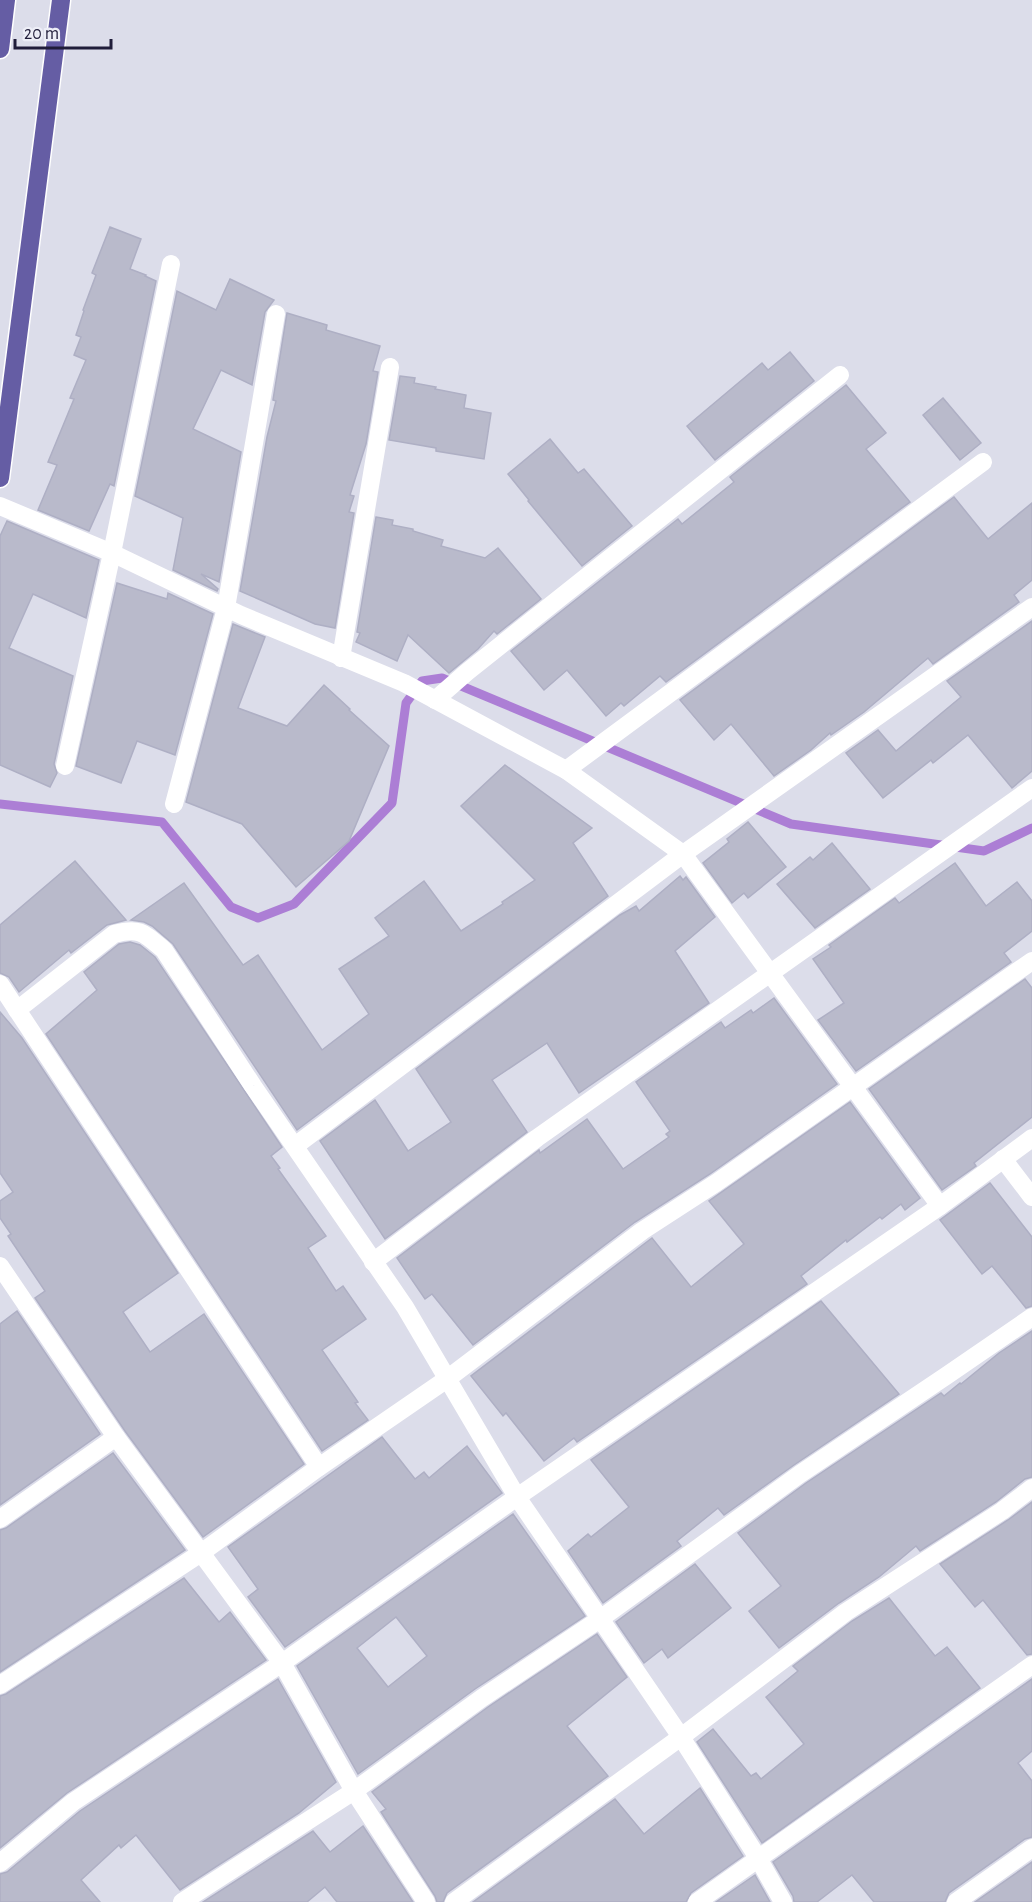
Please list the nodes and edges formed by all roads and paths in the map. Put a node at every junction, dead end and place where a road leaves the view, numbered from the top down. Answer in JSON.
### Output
{"nodes":[{"id":1,"x":6,"y":0,"type":"edge"},
{"id":2,"x":61,"y":0,"type":"edge"},
{"id":3,"x":0,"y":48,"type":"edge"},
{"id":4,"x":171,"y":264,"type":"dead end"},
{"id":5,"x":276,"y":314,"type":"dead end"},
{"id":6,"x":390,"y":367,"type":"dead end"},
{"id":7,"x":840,"y":375,"type":"dead end"},
{"id":8,"x":983,"y":462,"type":"dead end"},
{"id":9,"x":0,"y":478,"type":"edge"},
{"id":10,"x":0,"y":506,"type":"edge"},
{"id":11,"x":112,"y":553,"type":"junction"},
{"id":12,"x":1032,"y":607,"type":"edge"},
{"id":13,"x":226,"y":608,"type":"junction"},
{"id":14,"x":341,"y":658,"type":"junction"},
{"id":15,"x":436,"y":696,"type":"junction"},
{"id":16,"x":573,"y":765,"type":"junction"},
{"id":17,"x":65,"y":766,"type":"dead end"},
{"id":18,"x":1032,"y":788,"type":"edge"},
{"id":19,"x":174,"y":804,"type":"dead end"},
{"id":20,"x":683,"y":854,"type":"junction"},
{"id":21,"x":1032,"y":961,"type":"edge"},
{"id":22,"x":771,"y":974,"type":"junction"},
{"id":23,"x":0,"y":984,"type":"edge"},
{"id":24,"x":17,"y":1010,"type":"junction"},
{"id":25,"x":853,"y":1086,"type":"junction"},
{"id":26,"x":1032,"y":1138,"type":"edge"},
{"id":27,"x":295,"y":1146,"type":"junction"},
{"id":28,"x":1003,"y":1159,"type":"junction"},
{"id":29,"x":1032,"y":1197,"type":"edge"},
{"id":30,"x":940,"y":1206,"type":"junction"},
{"id":31,"x":374,"y":1262,"type":"junction"},
{"id":32,"x":0,"y":1266,"type":"edge"},
{"id":33,"x":1032,"y":1317,"type":"edge"},
{"id":34,"x":447,"y":1379,"type":"junction"},
{"id":35,"x":116,"y":1437,"type":"junction"},
{"id":36,"x":319,"y":1467,"type":"junction"},
{"id":37,"x":1032,"y":1488,"type":"edge"},
{"id":38,"x":518,"y":1497,"type":"junction"},
{"id":39,"x":0,"y":1519,"type":"edge"},
{"id":40,"x":201,"y":1553,"type":"junction"},
{"id":41,"x":600,"y":1619,"type":"junction"},
{"id":42,"x":282,"y":1663,"type":"junction"},
{"id":43,"x":1032,"y":1665,"type":"edge"},
{"id":44,"x":0,"y":1685,"type":"edge"},
{"id":45,"x":681,"y":1737,"type":"junction"},
{"id":46,"x":354,"y":1791,"type":"junction"},
{"id":47,"x":1032,"y":1848,"type":"edge"},
{"id":48,"x":758,"y":1858,"type":"junction"},
{"id":49,"x":0,"y":1863,"type":"edge"},
{"id":50,"x":182,"y":1902,"type":"edge"},
{"id":51,"x":426,"y":1902,"type":"edge"},
{"id":52,"x":454,"y":1902,"type":"edge"},
{"id":53,"x":697,"y":1902,"type":"edge"},
{"id":54,"x":783,"y":1902,"type":"edge"},
{"id":55,"x":956,"y":1902,"type":"edge"}],
"edges":[{"from":1,"to":3,"type":"main road"},
{"from":2,"to":9,"type":"main road"},
{"from":4,"to":11,"type":"street"},
{"from":5,"to":13,"type":"street"},
{"from":6,"to":14,"type":"street"},
{"from":7,"to":15,"type":"street"},
{"from":8,"to":16,"type":"street"},
{"from":10,"to":11,"type":"street"},
{"from":11,"to":13,"type":"street"},
{"from":11,"to":17,"type":"street"},
{"from":12,"to":20,"type":"street"},
{"from":13,"to":14,"type":"street"},
{"from":13,"to":19,"type":"street"},
{"from":14,"to":15,"type":"street"},
{"from":15,"to":16,"type":"street"},
{"from":16,"to":20,"type":"street"},
{"from":18,"to":22,"type":"street"},
{"from":20,"to":22,"type":"street"},
{"from":20,"to":27,"type":"street"},
{"from":21,"to":25,"type":"street"},
{"from":22,"to":25,"type":"street"},
{"from":22,"to":31,"type":"street"},
{"from":23,"to":24,"type":"street"},
{"from":24,"to":27,"type":"street"},
{"from":24,"to":36,"type":"street"},
{"from":25,"to":30,"type":"street"},
{"from":25,"to":34,"type":"street"},
{"from":26,"to":28,"type":"street"},
{"from":27,"to":31,"type":"street"},
{"from":28,"to":29,"type":"street"},
{"from":28,"to":30,"type":"street"},
{"from":30,"to":38,"type":"street"},
{"from":31,"to":34,"type":"street"},
{"from":32,"to":35,"type":"street"},
{"from":33,"to":41,"type":"street"},
{"from":34,"to":36,"type":"street"},
{"from":34,"to":38,"type":"street"},
{"from":35,"to":39,"type":"street"},
{"from":35,"to":40,"type":"street"},
{"from":36,"to":40,"type":"street"},
{"from":37,"to":45,"type":"street"},
{"from":38,"to":41,"type":"street"},
{"from":38,"to":42,"type":"street"},
{"from":40,"to":42,"type":"street"},
{"from":40,"to":44,"type":"street"},
{"from":41,"to":45,"type":"street"},
{"from":41,"to":46,"type":"street"},
{"from":42,"to":46,"type":"street"},
{"from":42,"to":49,"type":"street"},
{"from":43,"to":48,"type":"street"},
{"from":45,"to":48,"type":"street"},
{"from":45,"to":52,"type":"street"},
{"from":46,"to":50,"type":"street"},
{"from":46,"to":51,"type":"street"},
{"from":47,"to":55,"type":"street"},
{"from":48,"to":53,"type":"street"},
{"from":48,"to":54,"type":"street"}]}
